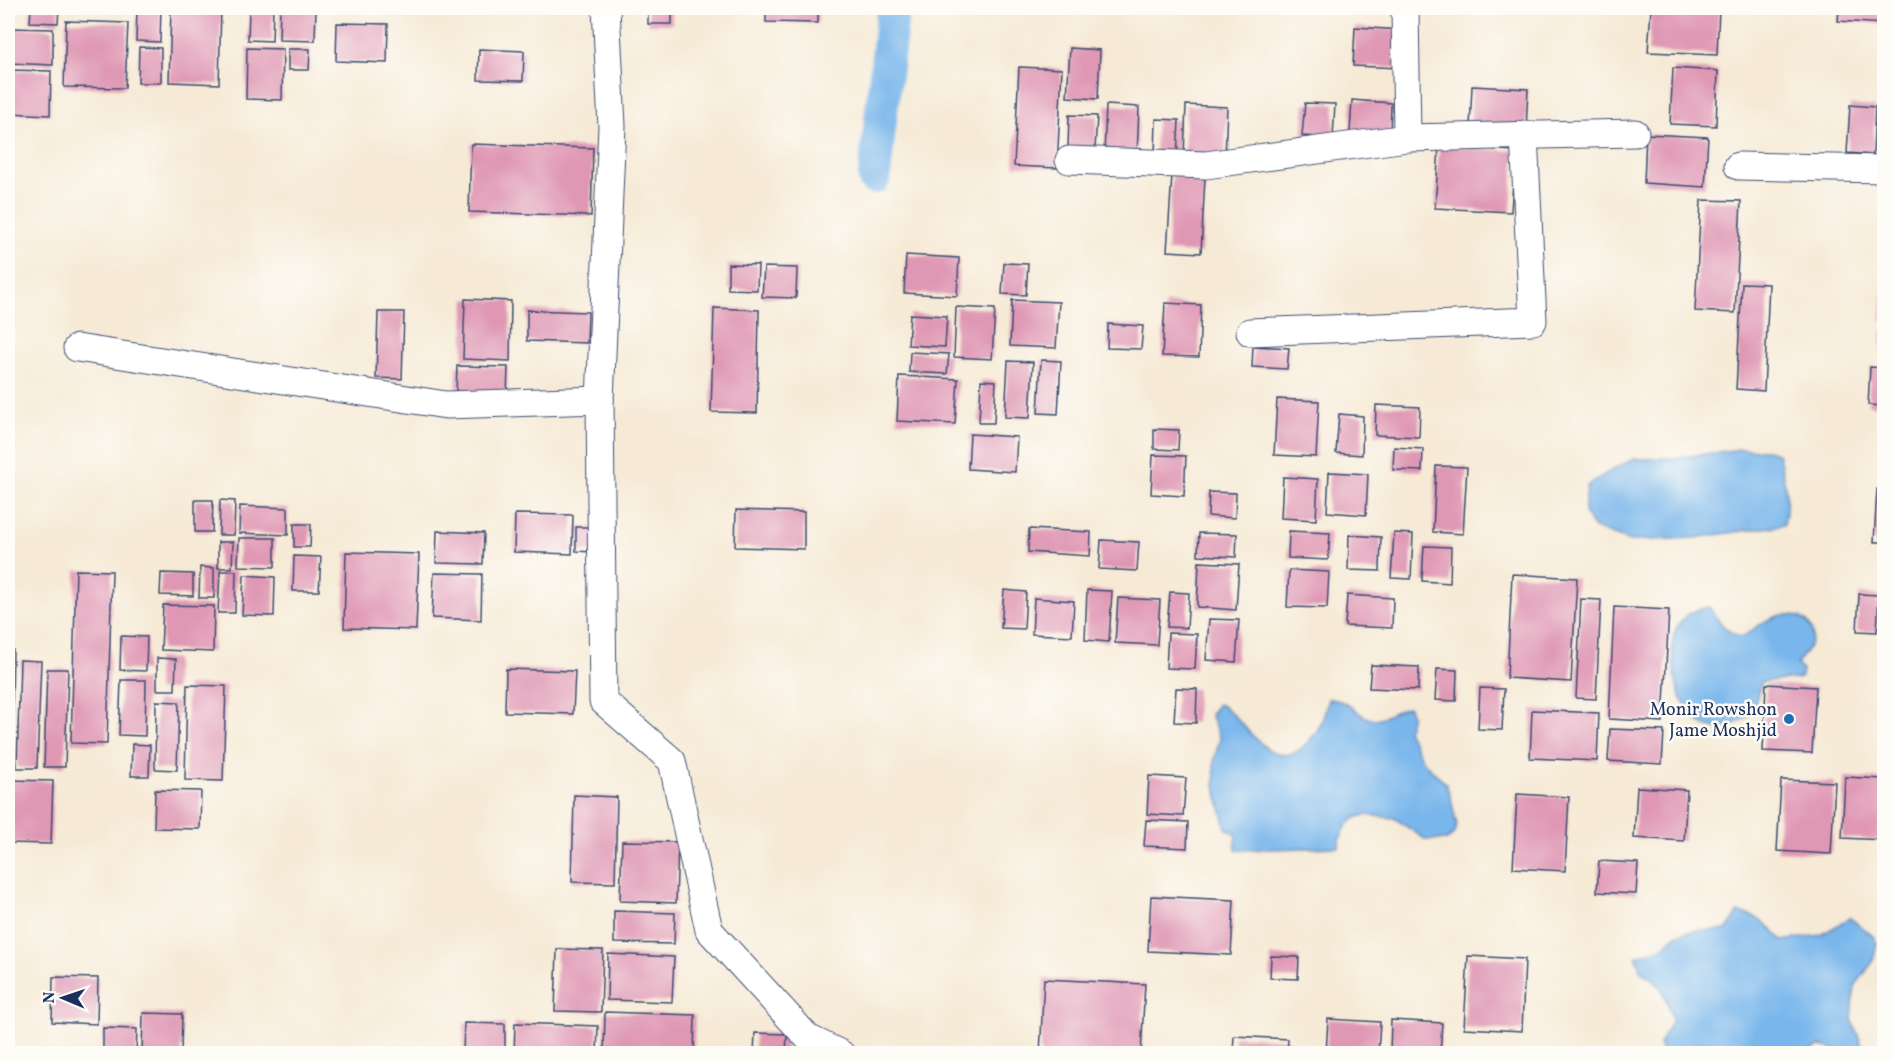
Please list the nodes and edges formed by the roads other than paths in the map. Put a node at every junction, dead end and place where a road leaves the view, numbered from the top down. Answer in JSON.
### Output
{"nodes":[{"id":1,"x":606,"y":8,"type":"edge"},
{"id":2,"x":1405,"y":8,"type":"edge"},
{"id":3,"x":1635,"y":133,"type":"dead end"},
{"id":4,"x":1524,"y":135,"type":"junction"},
{"id":5,"x":1407,"y":138,"type":"junction"},
{"id":6,"x":1069,"y":160,"type":"dead end"},
{"id":7,"x":1738,"y":166,"type":"dead end"},
{"id":8,"x":1884,"y":169,"type":"edge"},
{"id":9,"x":1250,"y":332,"type":"dead end"},
{"id":10,"x":77,"y":348,"type":"dead end"},
{"id":11,"x":600,"y":400,"type":"junction"},
{"id":12,"x":841,"y":1053,"type":"edge"}],
"edges":[{"from":1,"to":11,"type":"street"},
{"from":2,"to":5,"type":"street"},
{"from":3,"to":4,"type":"street"},
{"from":4,"to":5,"type":"street"},
{"from":4,"to":9,"type":"street"},
{"from":5,"to":6,"type":"street"},
{"from":7,"to":8,"type":"street"},
{"from":10,"to":11,"type":"street"},
{"from":11,"to":12,"type":"street"}]}
